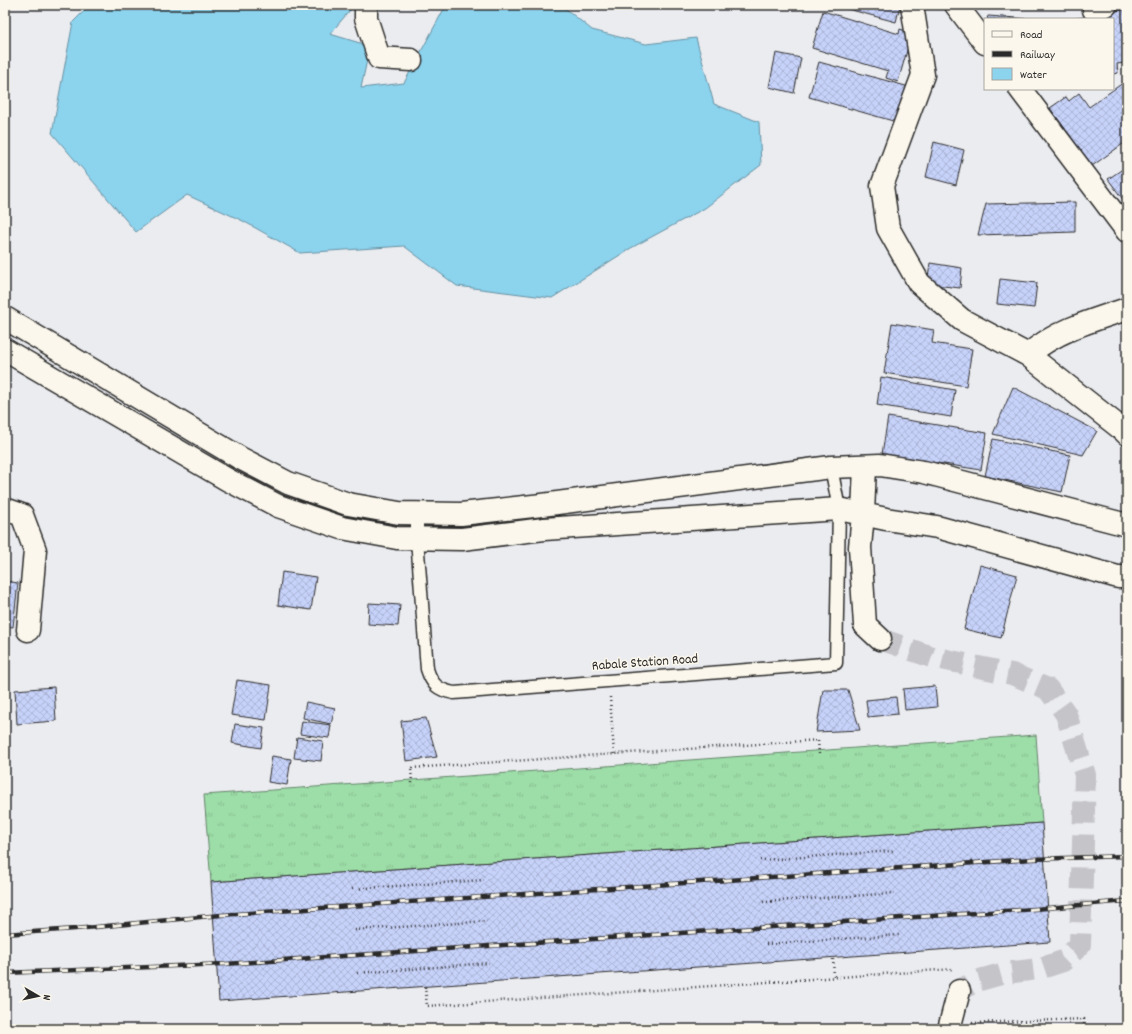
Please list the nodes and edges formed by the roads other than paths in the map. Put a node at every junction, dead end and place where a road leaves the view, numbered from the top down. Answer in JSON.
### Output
{"nodes":[{"id":1,"x":366,"y":5,"type":"edge"},
{"id":2,"x":912,"y":5,"type":"edge"},
{"id":3,"x":956,"y":5,"type":"edge"},
{"id":4,"x":984,"y":42,"type":"edge"},
{"id":5,"x":411,"y":60,"type":"dead end"},
{"id":6,"x":1021,"y":90,"type":"edge"},
{"id":7,"x":1127,"y":231,"type":"edge"},
{"id":8,"x":1127,"y":309,"type":"edge"},
{"id":9,"x":5,"y":318,"type":"edge"},
{"id":10,"x":5,"y":350,"type":"edge"},
{"id":11,"x":1028,"y":355,"type":"junction"},
{"id":12,"x":1127,"y":434,"type":"edge"},
{"id":13,"x":865,"y":466,"type":"junction"},
{"id":14,"x":831,"y":467,"type":"junction"},
{"id":15,"x":5,"y":509,"type":"edge"},
{"id":16,"x":839,"y":509,"type":"junction"},
{"id":17,"x":417,"y":514,"type":"junction"},
{"id":18,"x":863,"y":514,"type":"junction"},
{"id":19,"x":1127,"y":525,"type":"edge"},
{"id":20,"x":417,"y":539,"type":"junction"},
{"id":21,"x":1127,"y":577,"type":"edge"},
{"id":22,"x":28,"y":630,"type":"dead end"},
{"id":23,"x":880,"y":639,"type":"tunnel mouth"},
{"id":24,"x":958,"y":990,"type":"dead end"},
{"id":25,"x":958,"y":1026,"type":"edge"}],
"edges":[{"from":1,"to":5,"type":"street"},
{"from":2,"to":11,"type":"street"},
{"from":3,"to":4,"type":"street"},
{"from":6,"to":7,"type":"street"},
{"from":8,"to":11,"type":"street"},
{"from":9,"to":17,"type":"street"},
{"from":10,"to":20,"type":"street"},
{"from":11,"to":12,"type":"street"},
{"from":13,"to":14,"type":"street"},
{"from":13,"to":18,"type":"street"},
{"from":13,"to":19,"type":"street"},
{"from":14,"to":16,"type":"lane","name":"Rabale Station Road"},
{"from":14,"to":17,"type":"street"},
{"from":15,"to":22,"type":"street"},
{"from":16,"to":18,"type":"street"},
{"from":16,"to":20,"type":"street"},
{"from":16,"to":20,"type":"lane","name":"Rabale Station Road"},
{"from":17,"to":20,"type":"lane","name":"Rabale Station Road"},
{"from":18,"to":21,"type":"street"},
{"from":18,"to":23,"type":"street"},
{"from":24,"to":25,"type":"street"}]}
